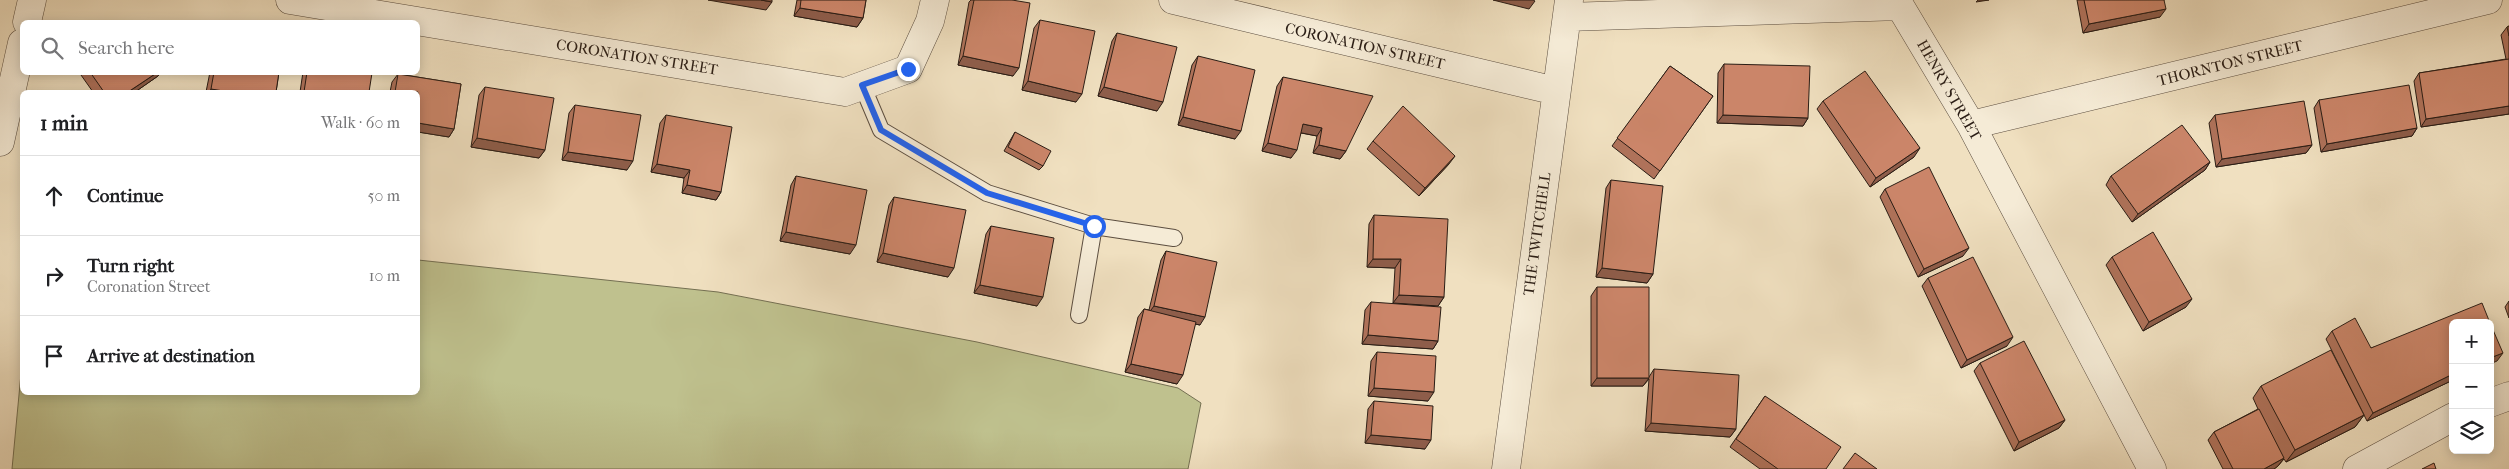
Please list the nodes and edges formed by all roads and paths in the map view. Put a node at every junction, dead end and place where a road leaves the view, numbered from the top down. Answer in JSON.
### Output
{"nodes":[{"id":1,"x":32,"y":0,"type":"edge"},
{"id":2,"x":290,"y":0,"type":"edge"},
{"id":3,"x":934,"y":0,"type":"edge"},
{"id":4,"x":1173,"y":0,"type":"edge"},
{"id":5,"x":2488,"y":0,"type":"edge"},
{"id":6,"x":1568,"y":8,"type":"edge"},
{"id":7,"x":27,"y":20,"type":"edge"},
{"id":8,"x":411,"y":20,"type":"edge"},
{"id":9,"x":420,"y":22,"type":"edge"},
{"id":10,"x":20,"y":52,"type":"edge"},
{"id":11,"x":862,"y":85,"type":"junction"},
{"id":12,"x":1556,"y":91,"type":"junction"},
{"id":13,"x":1971,"y":125,"type":"junction"},
{"id":14,"x":0,"y":142,"type":"edge"},
{"id":15,"x":1094,"y":226,"type":"junction"},
{"id":16,"x":1174,"y":238,"type":"dead end"},
{"id":17,"x":1079,"y":315,"type":"dead end"},
{"id":18,"x":2509,"y":396,"type":"edge"},
{"id":19,"x":2494,"y":402,"type":"edge"},
{"id":20,"x":2449,"y":420,"type":"edge"},
{"id":21,"x":1506,"y":469,"type":"edge"},
{"id":22,"x":2152,"y":469,"type":"edge"},
{"id":23,"x":2357,"y":469,"type":"edge"}],
"edges":[{"from":1,"to":7,"type":"street"},
{"from":2,"to":8,"type":"street","name":"CORONATION STREET"},
{"from":3,"to":11,"type":"street","name":"CORONATION STREET"},
{"from":4,"to":12,"type":"street","name":"CORONATION STREET"},
{"from":5,"to":13,"type":"street","name":"THORNTON STREET"},
{"from":6,"to":12,"type":"street","name":"THE TWITCHELL"},
{"from":6,"to":13,"type":"street","name":"HENRY STREET"},
{"from":9,"to":11,"type":"street","name":"CORONATION STREET"},
{"from":10,"to":14,"type":"street"},
{"from":11,"to":15,"type":"lane"},
{"from":12,"to":21,"type":"street","name":"THE TWITCHELL"},
{"from":13,"to":22,"type":"street","name":"HENRY STREET"},
{"from":15,"to":16,"type":"lane"},
{"from":15,"to":17,"type":"lane"},
{"from":18,"to":19,"type":"street"},
{"from":20,"to":23,"type":"street"}]}
